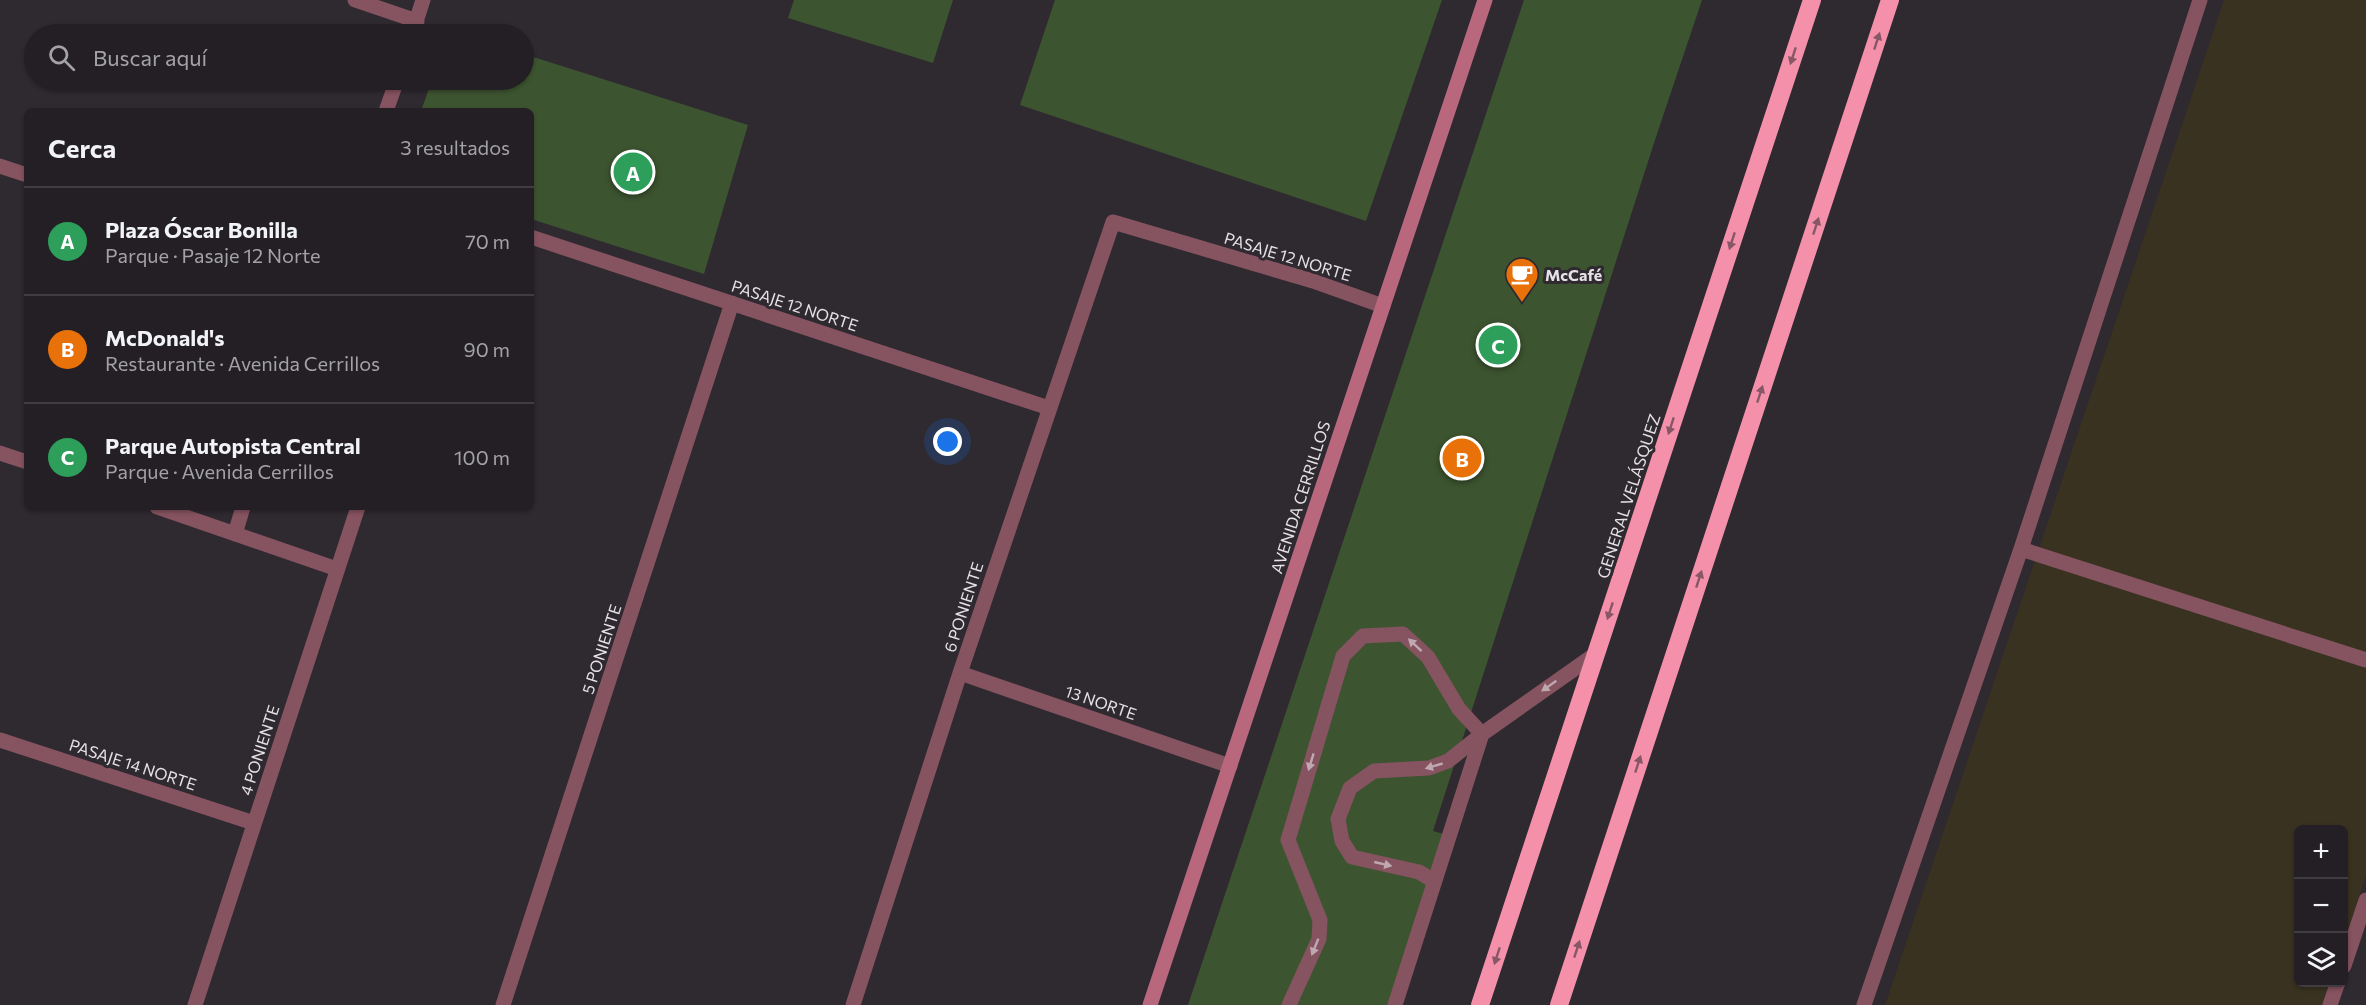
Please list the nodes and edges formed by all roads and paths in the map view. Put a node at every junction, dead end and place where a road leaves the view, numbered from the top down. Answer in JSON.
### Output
{"nodes":[{"id":1,"x":355,"y":0,"type":"edge"},
{"id":2,"x":423,"y":0,"type":"edge"},
{"id":3,"x":1485,"y":0,"type":"edge"},
{"id":4,"x":1812,"y":0,"type":"edge"},
{"id":5,"x":1890,"y":0,"type":"edge"},
{"id":6,"x":2200,"y":0,"type":"edge"},
{"id":7,"x":406,"y":24,"type":"edge"},
{"id":8,"x":415,"y":24,"type":"edge"},
{"id":9,"x":393,"y":90,"type":"edge"},
{"id":10,"x":387,"y":108,"type":"edge"},
{"id":11,"x":0,"y":166,"type":"edge"},
{"id":12,"x":24,"y":175,"type":"edge"},
{"id":13,"x":1113,"y":222,"type":"joint"},
{"id":14,"x":534,"y":238,"type":"edge"},
{"id":15,"x":732,"y":303,"type":"junction"},
{"id":16,"x":1383,"y":306,"type":"junction"},
{"id":17,"x":1048,"y":408,"type":"junction"},
{"id":18,"x":0,"y":453,"type":"edge"},
{"id":19,"x":24,"y":461,"type":"edge"},
{"id":20,"x":166,"y":510,"type":"edge"},
{"id":21,"x":242,"y":510,"type":"edge"},
{"id":22,"x":357,"y":510,"type":"edge"},
{"id":23,"x":235,"y":534,"type":"junction"},
{"id":24,"x":2021,"y":549,"type":"junction"},
{"id":25,"x":337,"y":569,"type":"junction"},
{"id":26,"x":1597,"y":653,"type":"junction"},
{"id":27,"x":2366,"y":660,"type":"edge"},
{"id":28,"x":960,"y":673,"type":"junction"},
{"id":29,"x":1482,"y":734,"type":"junction"},
{"id":30,"x":0,"y":740,"type":"edge"},
{"id":31,"x":1230,"y":766,"type":"junction"},
{"id":32,"x":254,"y":823,"type":"junction"},
{"id":33,"x":1434,"y":881,"type":"junction"},
{"id":34,"x":2366,"y":900,"type":"edge"},
{"id":35,"x":2348,"y":952,"type":"edge"},
{"id":36,"x":2336,"y":987,"type":"edge"},
{"id":37,"x":195,"y":1005,"type":"edge"},
{"id":38,"x":503,"y":1005,"type":"edge"},
{"id":39,"x":853,"y":1005,"type":"edge"},
{"id":40,"x":1150,"y":1005,"type":"edge"},
{"id":41,"x":1290,"y":1005,"type":"edge"},
{"id":42,"x":1395,"y":1005,"type":"edge"},
{"id":43,"x":1480,"y":1005,"type":"edge"},
{"id":44,"x":1559,"y":1005,"type":"edge"},
{"id":45,"x":1864,"y":1005,"type":"edge"},
{"id":46,"x":2330,"y":1005,"type":"edge"}],
"edges":[{"from":1,"to":7,"type":"street"},
{"from":2,"to":8,"type":"street"},
{"from":3,"to":16,"type":"main road","name":"AVENIDA CERRILLOS"},
{"from":4,"to":26,"type":"highway","name":"GENERAL VELÁSQUEZ","one_way":true},
{"from":44,"to":5,"type":"highway","one_way":true},
{"from":6,"to":24,"type":"street"},
{"from":9,"to":10,"type":"street"},
{"from":11,"to":12,"type":"street"},
{"from":13,"to":16,"type":"street","name":"PASAJE 12 NORTE"},
{"from":13,"to":17,"type":"street","name":"6 PONIENTE"},
{"from":14,"to":15,"type":"street","name":"PASAJE 12 NORTE"},
{"from":15,"to":17,"type":"street","name":"PASAJE 12 NORTE"},
{"from":15,"to":38,"type":"street","name":"5 PONIENTE"},
{"from":16,"to":31,"type":"main road","name":"AVENIDA CERRILLOS"},
{"from":17,"to":28,"type":"street","name":"6 PONIENTE"},
{"from":18,"to":19,"type":"street"},
{"from":20,"to":23,"type":"street"},
{"from":21,"to":23,"type":"street"},
{"from":22,"to":25,"type":"street","name":"4 PONIENTE"},
{"from":23,"to":25,"type":"street"},
{"from":24,"to":27,"type":"street"},
{"from":24,"to":45,"type":"street"},
{"from":25,"to":32,"type":"street","name":"4 PONIENTE"},
{"from":26,"to":29,"type":"street","one_way":true},
{"from":26,"to":43,"type":"highway","name":"GENERAL VELÁSQUEZ","one_way":true},
{"from":28,"to":31,"type":"street","name":"13 NORTE"},
{"from":28,"to":39,"type":"street","name":"6 PONIENTE"},
{"from":29,"to":33,"type":"street"},
{"from":29,"to":33,"type":"street","one_way":true},
{"from":29,"to":41,"type":"street","one_way":true},
{"from":30,"to":32,"type":"street","name":"PASAJE 14 NORTE"},
{"from":31,"to":40,"type":"main road","name":"AVENIDA CERRILLOS"},
{"from":32,"to":37,"type":"street","name":"4 PONIENTE"},
{"from":33,"to":42,"type":"street"},
{"from":34,"to":35,"type":"street"},
{"from":36,"to":46,"type":"street"}]}
